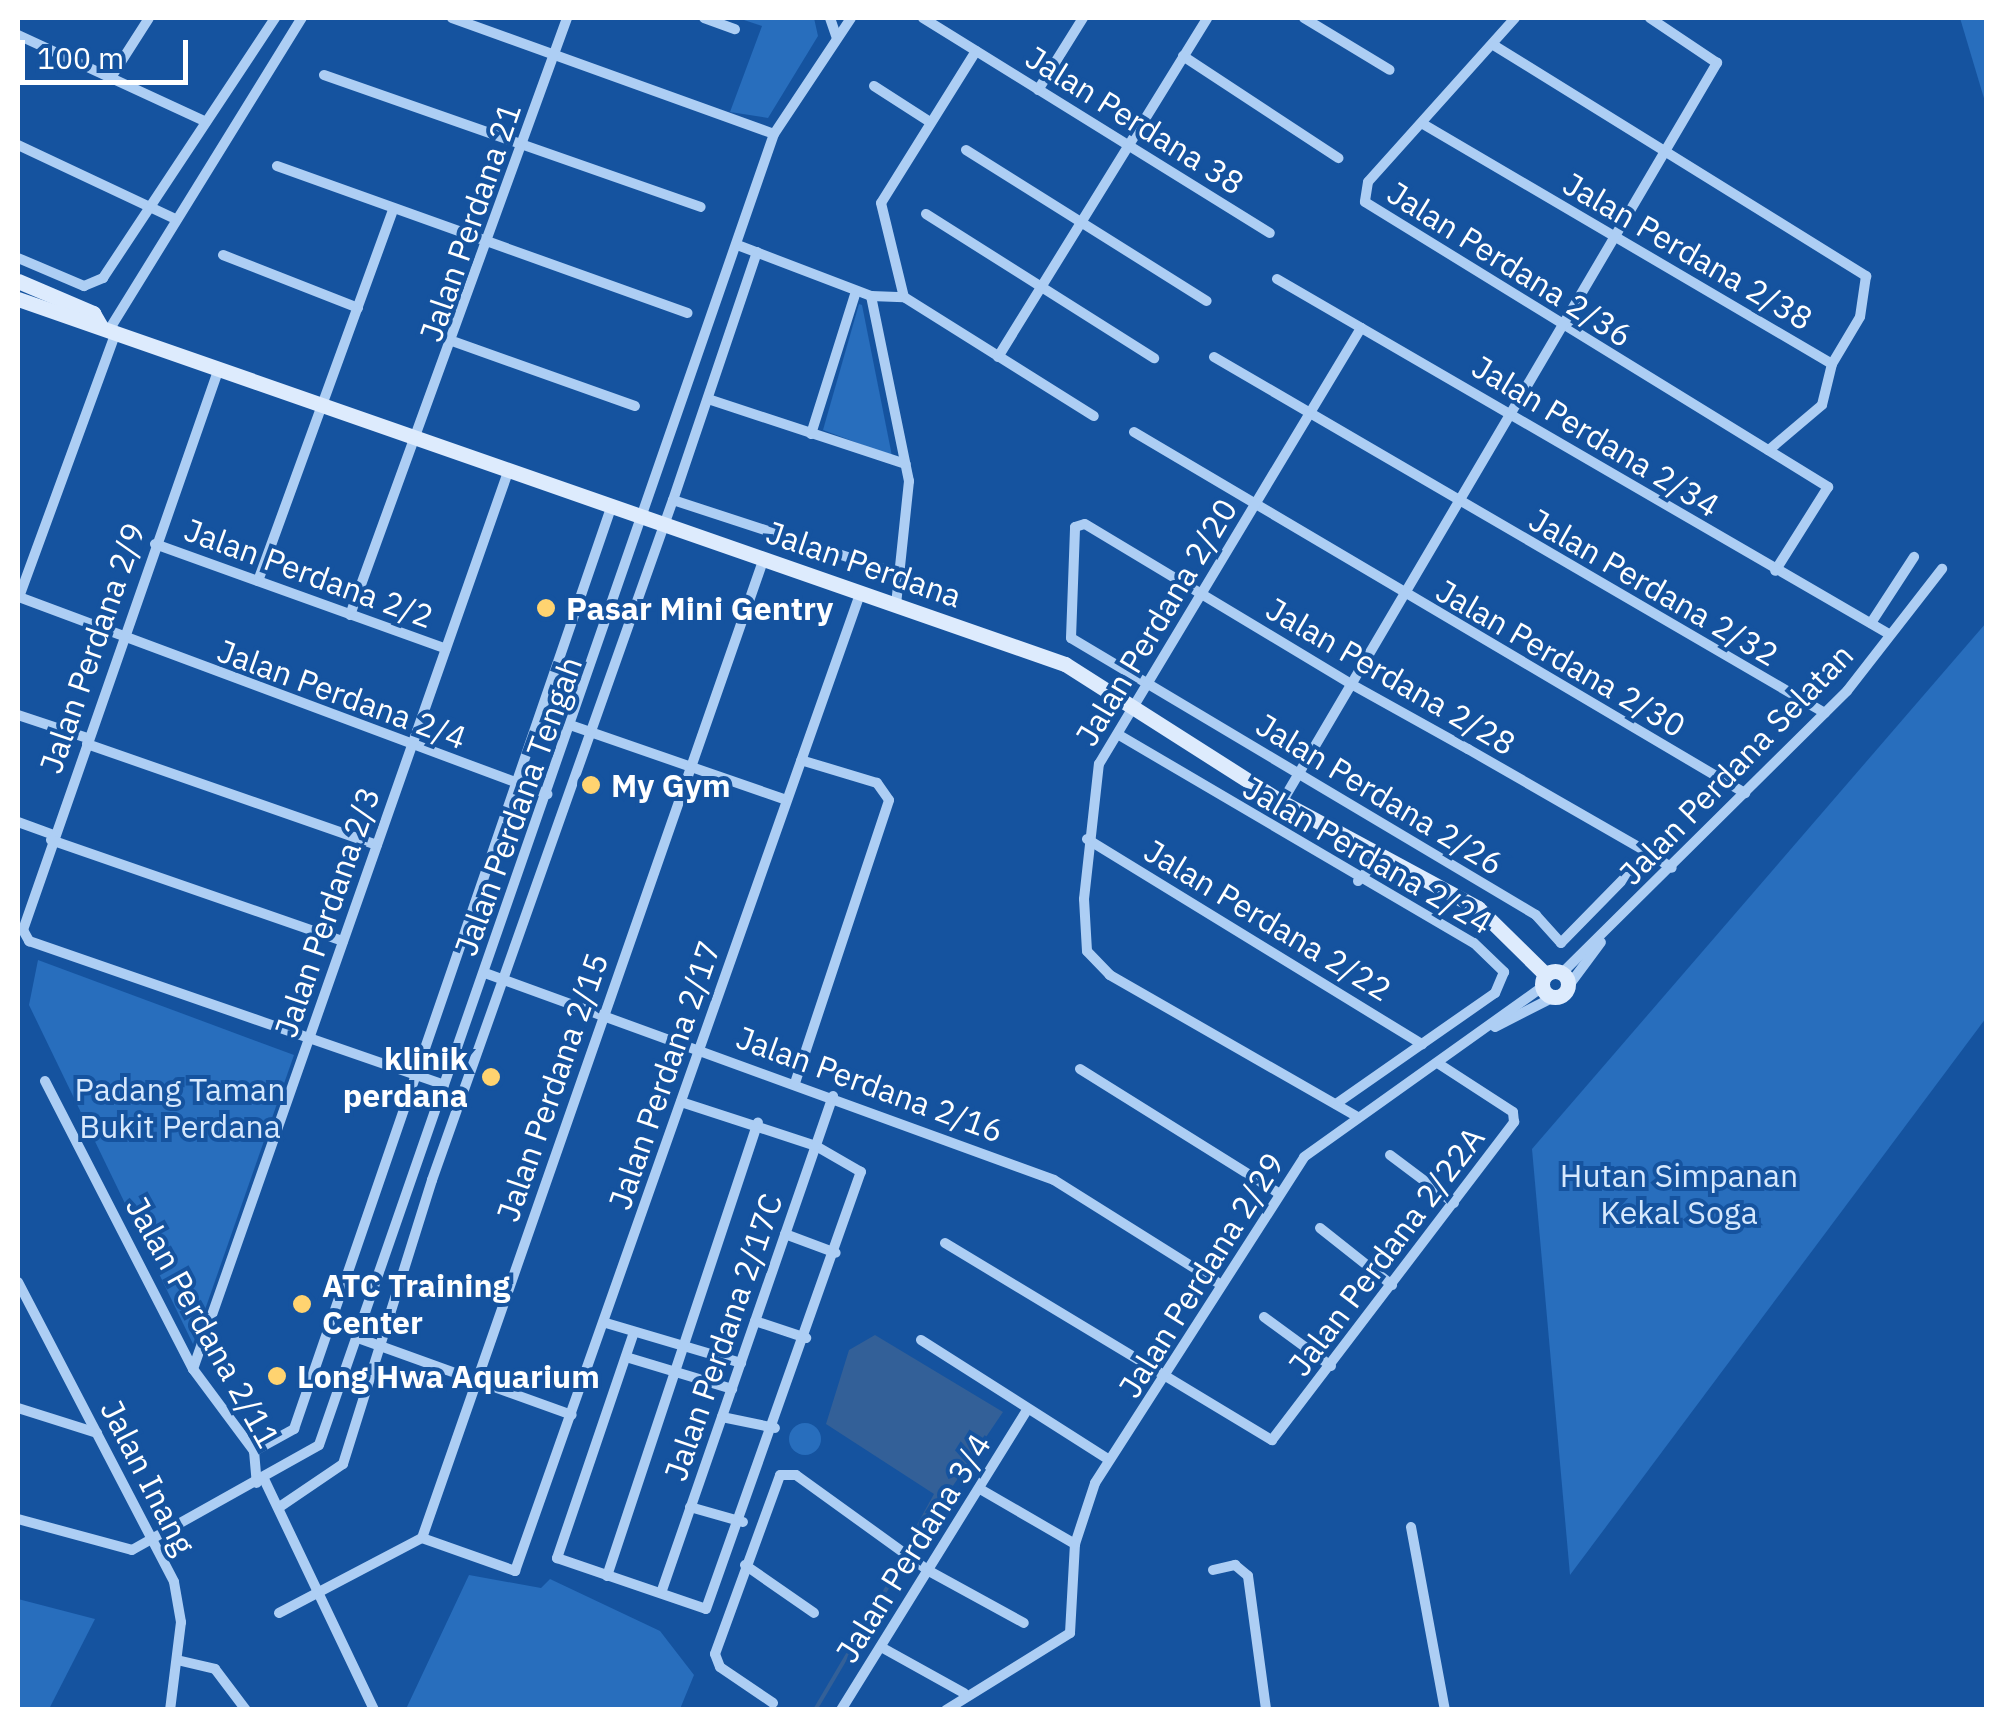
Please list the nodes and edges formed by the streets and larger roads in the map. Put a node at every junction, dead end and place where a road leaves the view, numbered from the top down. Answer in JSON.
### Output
{"nodes":[{"id":1,"x":148,"y":18,"type":"edge"},
{"id":2,"x":275,"y":18,"type":"edge"},
{"id":3,"x":302,"y":18,"type":"edge"},
{"id":4,"x":452,"y":18,"type":"edge"},
{"id":5,"x":567,"y":18,"type":"edge"},
{"id":6,"x":704,"y":18,"type":"edge"},
{"id":7,"x":830,"y":18,"type":"edge"},
{"id":8,"x":851,"y":18,"type":"edge"},
{"id":9,"x":922,"y":18,"type":"edge"},
{"id":10,"x":1084,"y":18,"type":"edge"},
{"id":11,"x":1207,"y":18,"type":"edge"},
{"id":12,"x":1304,"y":18,"type":"edge"},
{"id":13,"x":1515,"y":18,"type":"edge"},
{"id":14,"x":1650,"y":18,"type":"edge"},
{"id":15,"x":735,"y":29,"type":"dead end"},
{"id":16,"x":18,"y":35,"type":"edge"},
{"id":17,"x":837,"y":38,"type":"junction"},
{"id":18,"x":1494,"y":46,"type":"junction"},
{"id":19,"x":976,"y":51,"type":"junction"},
{"id":20,"x":555,"y":53,"type":"junction"},
{"id":21,"x":1183,"y":56,"type":"junction"},
{"id":22,"x":1390,"y":70,"type":"dead end"},
{"id":23,"x":324,"y":75,"type":"dead end"},
{"id":24,"x":110,"y":78,"type":"junction"},
{"id":25,"x":874,"y":86,"type":"dead end"},
{"id":26,"x":1038,"y":90,"type":"junction"},
{"id":27,"x":206,"y":122,"type":"junction"},
{"id":28,"x":930,"y":122,"type":"junction"},
{"id":29,"x":1423,"y":124,"type":"junction"},
{"id":30,"x":774,"y":134,"type":"junction"},
{"id":31,"x":18,"y":145,"type":"edge"},
{"id":32,"x":523,"y":146,"type":"junction"},
{"id":33,"x":1128,"y":146,"type":"junction"},
{"id":34,"x":1667,"y":147,"type":"junction"},
{"id":35,"x":966,"y":150,"type":"dead end"},
{"id":36,"x":1338,"y":158,"type":"dead end"},
{"id":37,"x":276,"y":166,"type":"dead end"},
{"id":38,"x":151,"y":207,"type":"junction"},
{"id":39,"x":701,"y":207,"type":"dead end"},
{"id":40,"x":393,"y":210,"type":"junction"},
{"id":41,"x":926,"y":214,"type":"dead end"},
{"id":42,"x":173,"y":218,"type":"junction"},
{"id":43,"x":1080,"y":222,"type":"junction"},
{"id":44,"x":1270,"y":233,"type":"dead end"},
{"id":45,"x":1613,"y":238,"type":"junction"},
{"id":46,"x":490,"y":244,"type":"junction"},
{"id":47,"x":740,"y":246,"type":"junction"},
{"id":48,"x":756,"y":252,"type":"junction"},
{"id":49,"x":223,"y":255,"type":"dead end"},
{"id":50,"x":18,"y":258,"type":"edge"},
{"id":51,"x":1278,"y":280,"type":"dead end"},
{"id":52,"x":1040,"y":287,"type":"junction"},
{"id":53,"x":18,"y":288,"type":"edge"},
{"id":54,"x":856,"y":291,"type":"junction"},
{"id":55,"x":871,"y":296,"type":"junction"},
{"id":56,"x":904,"y":296,"type":"junction"},
{"id":57,"x":1207,"y":301,"type":"dead end"},
{"id":58,"x":358,"y":308,"type":"junction"},
{"id":59,"x":687,"y":313,"type":"dead end"},
{"id":60,"x":1361,"y":328,"type":"junction"},
{"id":61,"x":1560,"y":329,"type":"junction"},
{"id":62,"x":109,"y":330,"type":"junction"},
{"id":63,"x":455,"y":342,"type":"junction"},
{"id":64,"x":998,"y":356,"type":"junction"},
{"id":65,"x":1214,"y":357,"type":"dead end"},
{"id":66,"x":1154,"y":358,"type":"dead end"},
{"id":67,"x":1832,"y":364,"type":"junction"},
{"id":68,"x":218,"y":371,"type":"junction"},
{"id":69,"x":708,"y":399,"type":"junction"},
{"id":70,"x":635,"y":406,"type":"dead end"},
{"id":71,"x":322,"y":407,"type":"junction"},
{"id":72,"x":1311,"y":414,"type":"junction"},
{"id":73,"x":1510,"y":414,"type":"junction"},
{"id":74,"x":1094,"y":416,"type":"dead end"},
{"id":75,"x":1134,"y":432,"type":"dead end"},
{"id":76,"x":810,"y":434,"type":"junction"},
{"id":77,"x":418,"y":441,"type":"junction"},
{"id":78,"x":1769,"y":450,"type":"junction"},
{"id":79,"x":906,"y":464,"type":"junction"},
{"id":80,"x":508,"y":472,"type":"junction"},
{"id":81,"x":673,"y":500,"type":"junction"},
{"id":82,"x":1460,"y":500,"type":"junction"},
{"id":83,"x":1256,"y":505,"type":"junction"},
{"id":84,"x":611,"y":508,"type":"junction"},
{"id":85,"x":646,"y":520,"type":"junction"},
{"id":86,"x":664,"y":525,"type":"junction"},
{"id":87,"x":155,"y":544,"type":"junction"},
{"id":88,"x":764,"y":558,"type":"junction"},
{"id":89,"x":1914,"y":558,"type":"dead end"},
{"id":90,"x":1942,"y":569,"type":"dead end"},
{"id":91,"x":1776,"y":572,"type":"junction"},
{"id":92,"x":900,"y":574,"type":"junction"},
{"id":93,"x":258,"y":581,"type":"junction"},
{"id":94,"x":861,"y":591,"type":"junction"},
{"id":95,"x":1398,"y":593,"type":"junction"},
{"id":96,"x":1201,"y":595,"type":"junction"},
{"id":97,"x":896,"y":605,"type":"junction"},
{"id":98,"x":350,"y":614,"type":"junction"},
{"id":99,"x":1871,"y":623,"type":"junction"},
{"id":100,"x":1067,"y":624,"type":"joint"},
{"id":101,"x":1889,"y":634,"type":"junction"},
{"id":102,"x":121,"y":639,"type":"junction"},
{"id":103,"x":446,"y":649,"type":"junction"},
{"id":104,"x":1149,"y":684,"type":"junction"},
{"id":105,"x":1352,"y":684,"type":"junction"},
{"id":106,"x":1134,"y":707,"type":"junction"},
{"id":107,"x":1825,"y":714,"type":"junction"},
{"id":108,"x":18,"y":715,"type":"edge"},
{"id":109,"x":572,"y":726,"type":"junction"},
{"id":110,"x":589,"y":732,"type":"junction"},
{"id":111,"x":1119,"y":734,"type":"junction"},
{"id":112,"x":87,"y":741,"type":"junction"},
{"id":113,"x":411,"y":748,"type":"junction"},
{"id":114,"x":801,"y":760,"type":"junction"},
{"id":115,"x":688,"y":766,"type":"junction"},
{"id":116,"x":1298,"y":775,"type":"junction"},
{"id":117,"x":516,"y":783,"type":"junction"},
{"id":118,"x":1746,"y":793,"type":"junction"},
{"id":119,"x":546,"y":794,"type":"junction"},
{"id":120,"x":787,"y":800,"type":"junction"},
{"id":121,"x":1282,"y":802,"type":"junction"},
{"id":122,"x":18,"y":822,"type":"edge"},
{"id":123,"x":52,"y":838,"type":"junction"},
{"id":124,"x":1087,"y":840,"type":"junction"},
{"id":125,"x":377,"y":845,"type":"junction"},
{"id":126,"x":1649,"y":853,"type":"junction"},
{"id":127,"x":1381,"y":856,"type":"junction"},
{"id":128,"x":1672,"y":868,"type":"junction"},
{"id":129,"x":1358,"y":881,"type":"junction"},
{"id":130,"x":344,"y":942,"type":"junction"},
{"id":131,"x":484,"y":973,"type":"junction"},
{"id":132,"x":503,"y":980,"type":"junction"},
{"id":133,"x":1554,"y":984,"type":"junction"},
{"id":134,"x":602,"y":1014,"type":"junction"},
{"id":135,"x":310,"y":1038,"type":"junction"},
{"id":136,"x":1422,"y":1044,"type":"junction"},
{"id":137,"x":699,"y":1049,"type":"junction"},
{"id":138,"x":1439,"y":1064,"type":"junction"},
{"id":139,"x":1080,"y":1069,"type":"dead end"},
{"id":140,"x":417,"y":1075,"type":"junction"},
{"id":141,"x":44,"y":1081,"type":"dead end"},
{"id":142,"x":796,"y":1083,"type":"junction"},
{"id":143,"x":444,"y":1085,"type":"junction"},
{"id":144,"x":833,"y":1096,"type":"junction"},
{"id":145,"x":681,"y":1102,"type":"junction"},
{"id":146,"x":1336,"y":1104,"type":"junction"},
{"id":147,"x":1356,"y":1116,"type":"junction"},
{"id":148,"x":758,"y":1124,"type":"junction"},
{"id":149,"x":816,"y":1146,"type":"junction"},
{"id":150,"x":1390,"y":1155,"type":"dead end"},
{"id":151,"x":1277,"y":1192,"type":"junction"},
{"id":152,"x":1454,"y":1202,"type":"junction"},
{"id":153,"x":1320,"y":1228,"type":"dead end"},
{"id":154,"x":786,"y":1234,"type":"junction"},
{"id":155,"x":945,"y":1243,"type":"dead end"},
{"id":156,"x":836,"y":1253,"type":"junction"},
{"id":157,"x":18,"y":1282,"type":"edge"},
{"id":158,"x":1218,"y":1283,"type":"junction"},
{"id":159,"x":1392,"y":1284,"type":"junction"},
{"id":160,"x":1264,"y":1317,"type":"dead end"},
{"id":161,"x":755,"y":1321,"type":"junction"},
{"id":162,"x":606,"y":1324,"type":"junction"},
{"id":163,"x":634,"y":1332,"type":"junction"},
{"id":164,"x":358,"y":1338,"type":"junction"},
{"id":165,"x":806,"y":1338,"type":"junction"},
{"id":166,"x":920,"y":1340,"type":"dead end"},
{"id":167,"x":683,"y":1346,"type":"junction"},
{"id":168,"x":380,"y":1347,"type":"junction"},
{"id":169,"x":626,"y":1357,"type":"junction"},
{"id":170,"x":740,"y":1363,"type":"junction"},
{"id":171,"x":1331,"y":1366,"type":"junction"},
{"id":172,"x":193,"y":1370,"type":"junction"},
{"id":173,"x":675,"y":1372,"type":"junction"},
{"id":174,"x":1168,"y":1372,"type":"junction"},
{"id":175,"x":478,"y":1381,"type":"junction"},
{"id":176,"x":732,"y":1389,"type":"junction"},
{"id":177,"x":18,"y":1408,"type":"edge"},
{"id":178,"x":1026,"y":1412,"type":"junction"},
{"id":179,"x":572,"y":1415,"type":"junction"},
{"id":180,"x":722,"y":1417,"type":"junction"},
{"id":181,"x":775,"y":1428,"type":"junction"},
{"id":182,"x":97,"y":1433,"type":"junction"},
{"id":183,"x":254,"y":1451,"type":"junction"},
{"id":184,"x":1108,"y":1459,"type":"junction"},
{"id":185,"x":260,"y":1481,"type":"junction"},
{"id":186,"x":980,"y":1490,"type":"junction"},
{"id":187,"x":281,"y":1506,"type":"junction"},
{"id":188,"x":690,"y":1508,"type":"junction"},
{"id":189,"x":18,"y":1519,"type":"edge"},
{"id":190,"x":743,"y":1522,"type":"junction"},
{"id":191,"x":1412,"y":1526,"type":"dead end"},
{"id":192,"x":422,"y":1538,"type":"junction"},
{"id":193,"x":157,"y":1543,"type":"junction"},
{"id":194,"x":1075,"y":1544,"type":"junction"},
{"id":195,"x":745,"y":1565,"type":"junction"},
{"id":196,"x":930,"y":1570,"type":"junction"},
{"id":197,"x":1213,"y":1570,"type":"dead end"},
{"id":198,"x":606,"y":1576,"type":"junction"},
{"id":199,"x":317,"y":1592,"type":"junction"},
{"id":200,"x":661,"y":1593,"type":"junction"},
{"id":201,"x":279,"y":1613,"type":"dead end"},
{"id":202,"x":814,"y":1613,"type":"dead end"},
{"id":203,"x":1024,"y":1622,"type":"dead end"},
{"id":204,"x":881,"y":1647,"type":"junction"},
{"id":205,"x":177,"y":1660,"type":"junction"},
{"id":206,"x":964,"y":1693,"type":"junction"},
{"id":207,"x":773,"y":1703,"type":"dead end"},
{"id":208,"x":170,"y":1710,"type":"edge"},
{"id":209,"x":246,"y":1710,"type":"edge"},
{"id":210,"x":374,"y":1710,"type":"edge"},
{"id":211,"x":841,"y":1710,"type":"edge"},
{"id":212,"x":946,"y":1710,"type":"edge"},
{"id":213,"x":1266,"y":1710,"type":"edge"},
{"id":214,"x":1445,"y":1710,"type":"edge"}],
"edges":[{"from":1,"to":24,"type":"street"},
{"from":2,"to":27,"type":"street"},
{"from":3,"to":42,"type":"street","name":"Jalan Perdana 2/4"},
{"from":4,"to":20,"type":"street"},
{"from":5,"to":20,"type":"street","name":"Jalan Perdana 21"},
{"from":6,"to":15,"type":"street"},
{"from":7,"to":17,"type":"street"},
{"from":8,"to":17,"type":"street","name":"Jalan Perdana Tengah"},
{"from":9,"to":19,"type":"street","name":"Jalan Perdana 38"},
{"from":10,"to":26,"type":"street"},
{"from":11,"to":21,"type":"street"},
{"from":12,"to":22,"type":"street"},
{"from":13,"to":18,"type":"street","name":"Jalan Perdana 2/36"},
{"from":14,"to":34,"type":"street"},
{"from":16,"to":24,"type":"street"},
{"from":17,"to":30,"type":"street","name":"Jalan Perdana Tengah"},
{"from":18,"to":29,"type":"street","name":"Jalan Perdana 2/36"},
{"from":18,"to":34,"type":"street"},
{"from":19,"to":26,"type":"street","name":"Jalan Perdana 38"},
{"from":19,"to":28,"type":"street"},
{"from":20,"to":30,"type":"street"},
{"from":20,"to":32,"type":"street","name":"Jalan Perdana 21"},
{"from":21,"to":33,"type":"street"},
{"from":21,"to":36,"type":"street"},
{"from":23,"to":32,"type":"street"},
{"from":24,"to":27,"type":"street"},
{"from":25,"to":28,"type":"street"},
{"from":26,"to":33,"type":"street","name":"Jalan Perdana 38"},
{"from":27,"to":38,"type":"street"},
{"from":28,"to":56,"type":"street"},
{"from":29,"to":45,"type":"street","name":"Jalan Perdana 2/38"},
{"from":29,"to":61,"type":"street","name":"Jalan Perdana 2/36"},
{"from":30,"to":47,"type":"street","name":"Jalan Perdana Tengah"},
{"from":31,"to":38,"type":"street"},
{"from":32,"to":39,"type":"street"},
{"from":32,"to":46,"type":"street","name":"Jalan Perdana 21"},
{"from":33,"to":43,"type":"street"},
{"from":33,"to":44,"type":"street","name":"Jalan Perdana 38"},
{"from":34,"to":45,"type":"street"},
{"from":34,"to":67,"type":"street"},
{"from":35,"to":43,"type":"street"},
{"from":37,"to":40,"type":"street"},
{"from":38,"to":42,"type":"street"},
{"from":38,"to":50,"type":"street"},
{"from":40,"to":46,"type":"street"},
{"from":40,"to":58,"type":"street"},
{"from":41,"to":52,"type":"street"},
{"from":42,"to":62,"type":"street","name":"Jalan Perdana 2/4"},
{"from":43,"to":52,"type":"street"},
{"from":43,"to":57,"type":"street"},
{"from":45,"to":61,"type":"street"},
{"from":45,"to":67,"type":"street","name":"Jalan Perdana 2/38"},
{"from":46,"to":59,"type":"street"},
{"from":46,"to":63,"type":"street","name":"Jalan Perdana 21"},
{"from":47,"to":48,"type":"street"},
{"from":47,"to":85,"type":"street","name":"Jalan Perdana Tengah"},
{"from":48,"to":54,"type":"street"},
{"from":48,"to":69,"type":"street"},
{"from":49,"to":58,"type":"street"},
{"from":51,"to":60,"type":"street","name":"Jalan Perdana 2/34"},
{"from":52,"to":64,"type":"street"},
{"from":52,"to":66,"type":"street"},
{"from":53,"to":62,"type":"street","name":"Jalan Perdana"},
{"from":54,"to":55,"type":"street"},
{"from":54,"to":76,"type":"street"},
{"from":55,"to":56,"type":"street"},
{"from":55,"to":79,"type":"street"},
{"from":56,"to":64,"type":"street"},
{"from":58,"to":71,"type":"street"},
{"from":60,"to":72,"type":"street","name":"Jalan Perdana 2/20"},
{"from":60,"to":73,"type":"street","name":"Jalan Perdana 2/34"},
{"from":61,"to":73,"type":"street"},
{"from":61,"to":78,"type":"street","name":"Jalan Perdana 2/36"},
{"from":62,"to":68,"type":"street","name":"Jalan Perdana"},
{"from":62,"to":102,"type":"street","name":"Jalan Perdana 2/4"},
{"from":63,"to":70,"type":"street"},
{"from":63,"to":77,"type":"street","name":"Jalan Perdana 21"},
{"from":64,"to":74,"type":"street"},
{"from":65,"to":72,"type":"street"},
{"from":67,"to":78,"type":"street","name":"Jalan Perdana 2/38"},
{"from":68,"to":71,"type":"street","name":"Jalan Perdana"},
{"from":68,"to":87,"type":"street","name":"Jalan Perdana 2/9"},
{"from":69,"to":76,"type":"street"},
{"from":69,"to":81,"type":"street"},
{"from":71,"to":77,"type":"street","name":"Jalan Perdana"},
{"from":71,"to":93,"type":"street"},
{"from":72,"to":82,"type":"street","name":"Jalan Perdana 2/32"},
{"from":72,"to":83,"type":"street","name":"Jalan Perdana 2/20"},
{"from":73,"to":82,"type":"street"},
{"from":73,"to":91,"type":"street","name":"Jalan Perdana 2/34"},
{"from":75,"to":83,"type":"street","name":"Jalan Perdana 2/30"},
{"from":76,"to":79,"type":"street"},
{"from":77,"to":80,"type":"street","name":"Jalan Perdana"},
{"from":77,"to":98,"type":"street","name":"Jalan Perdana 21"},
{"from":78,"to":91,"type":"street","name":"Jalan Perdana 2/36"},
{"from":79,"to":92,"type":"street"},
{"from":80,"to":84,"type":"street","name":"Jalan Perdana"},
{"from":80,"to":103,"type":"street","name":"Jalan Perdana 2/3"},
{"from":81,"to":86,"type":"street"},
{"from":81,"to":92,"type":"street"},
{"from":82,"to":95,"type":"street"},
{"from":82,"to":107,"type":"street","name":"Jalan Perdana 2/32"},
{"from":83,"to":95,"type":"street","name":"Jalan Perdana 2/30"},
{"from":83,"to":96,"type":"street","name":"Jalan Perdana 2/20"},
{"from":84,"to":85,"type":"street","name":"Jalan Perdana"},
{"from":84,"to":117,"type":"street"},
{"from":85,"to":86,"type":"street","name":"Jalan Perdana"},
{"from":85,"to":109,"type":"street","name":"Jalan Perdana Tengah"},
{"from":86,"to":88,"type":"street","name":"Jalan Perdana"},
{"from":86,"to":110,"type":"street"},
{"from":87,"to":93,"type":"street","name":"Jalan Perdana 2/2"},
{"from":87,"to":102,"type":"street","name":"Jalan Perdana 2/9"},
{"from":88,"to":94,"type":"street","name":"Jalan Perdana"},
{"from":88,"to":115,"type":"street","name":"Jalan Perdana 2/15"},
{"from":89,"to":99,"type":"street"},
{"from":90,"to":101,"type":"street","name":"Jalan Perdana Selatan"},
{"from":91,"to":99,"type":"street","name":"Jalan Perdana 2/34"},
{"from":92,"to":97,"type":"street"},
{"from":93,"to":98,"type":"street","name":"Jalan Perdana 2/2"},
{"from":94,"to":97,"type":"street","name":"Jalan Perdana"},
{"from":94,"to":114,"type":"street","name":"Jalan Perdana 2/17"},
{"from":95,"to":105,"type":"street"},
{"from":95,"to":118,"type":"street","name":"Jalan Perdana 2/30"},
{"from":96,"to":100,"type":"street","name":"Jalan Perdana 2/28"},
{"from":96,"to":104,"type":"street","name":"Jalan Perdana 2/20"},
{"from":96,"to":105,"type":"street","name":"Jalan Perdana 2/28"},
{"from":97,"to":106,"type":"street","name":"Jalan Perdana"},
{"from":98,"to":103,"type":"street","name":"Jalan Perdana 2/2"},
{"from":99,"to":101,"type":"street","name":"Jalan Perdana 2/34"},
{"from":100,"to":104,"type":"street","name":"Jalan Perdana 2/26"},
{"from":101,"to":107,"type":"street","name":"Jalan Perdana Selatan"},
{"from":102,"to":112,"type":"street","name":"Jalan Perdana 2/9"},
{"from":102,"to":113,"type":"street","name":"Jalan Perdana 2/4"},
{"from":103,"to":113,"type":"street","name":"Jalan Perdana 2/3"},
{"from":104,"to":106,"type":"street","name":"Jalan Perdana 2/20"},
{"from":104,"to":116,"type":"street","name":"Jalan Perdana 2/26"},
{"from":105,"to":116,"type":"street"},
{"from":105,"to":126,"type":"street","name":"Jalan Perdana 2/28"},
{"from":106,"to":111,"type":"street","name":"Jalan Perdana 2/20"},
{"from":106,"to":121,"type":"street","name":"Jalan Perdana"},
{"from":107,"to":118,"type":"street","name":"Jalan Perdana Selatan"},
{"from":108,"to":112,"type":"street"},
{"from":109,"to":110,"type":"street"},
{"from":109,"to":119,"type":"street","name":"Jalan Perdana Tengah"},
{"from":110,"to":115,"type":"street"},
{"from":110,"to":132,"type":"street"},
{"from":111,"to":124,"type":"street","name":"Jalan Perdana 2/20"},
{"from":111,"to":129,"type":"street","name":"Jalan Perdana 2/24"},
{"from":112,"to":123,"type":"street","name":"Jalan Perdana 2/9"},
{"from":112,"to":125,"type":"street"},
{"from":113,"to":117,"type":"street","name":"Jalan Perdana 2/4"},
{"from":113,"to":125,"type":"street","name":"Jalan Perdana 2/3"},
{"from":114,"to":120,"type":"street","name":"Jalan Perdana 2/17"},
{"from":114,"to":142,"type":"street"},
{"from":115,"to":120,"type":"street"},
{"from":115,"to":134,"type":"street","name":"Jalan Perdana 2/15"},
{"from":116,"to":121,"type":"street"},
{"from":116,"to":126,"type":"street","name":"Jalan Perdana 2/26"},
{"from":117,"to":119,"type":"street","name":"Jalan Perdana 2/4"},
{"from":117,"to":140,"type":"street"},
{"from":118,"to":128,"type":"street","name":"Jalan Perdana Selatan"},
{"from":119,"to":131,"type":"street","name":"Jalan Perdana Tengah"},
{"from":120,"to":137,"type":"street","name":"Jalan Perdana 2/17"},
{"from":121,"to":127,"type":"street","name":"Jalan Perdana"},
{"from":122,"to":123,"type":"street"},
{"from":123,"to":130,"type":"street"},
{"from":123,"to":135,"type":"street","name":"Jalan Perdana 2/9"},
{"from":124,"to":136,"type":"street","name":"Jalan Perdana 2/22"},
{"from":124,"to":146,"type":"street","name":"Jalan Perdana 2/20"},
{"from":125,"to":130,"type":"street","name":"Jalan Perdana 2/3"},
{"from":126,"to":128,"type":"street","name":"Jalan Perdana 2/28"},
{"from":127,"to":129,"type":"street"},
{"from":127,"to":133,"type":"street","name":"Jalan Perdana"},
{"from":128,"to":133,"type":"street","name":"Jalan Perdana Selatan"},
{"from":129,"to":136,"type":"street","name":"Jalan Perdana 2/24"},
{"from":130,"to":135,"type":"street","name":"Jalan Perdana 2/3"},
{"from":131,"to":132,"type":"street","name":"Jalan Perdana 2/16"},
{"from":131,"to":143,"type":"street","name":"Jalan Perdana Tengah"},
{"from":132,"to":134,"type":"street","name":"Jalan Perdana 2/16"},
{"from":132,"to":168,"type":"street"},
{"from":133,"to":138,"type":"street","name":"Jalan Perdana 2/29"},
{"from":134,"to":137,"type":"street","name":"Jalan Perdana 2/16"},
{"from":134,"to":175,"type":"street","name":"Jalan Perdana 2/15"},
{"from":135,"to":140,"type":"street"},
{"from":135,"to":172,"type":"street","name":"Jalan Perdana 2/3"},
{"from":136,"to":146,"type":"street","name":"Jalan Perdana 2/24"},
{"from":137,"to":142,"type":"street","name":"Jalan Perdana 2/16"},
{"from":137,"to":145,"type":"street","name":"Jalan Perdana 2/17"},
{"from":138,"to":147,"type":"street","name":"Jalan Perdana 2/29"},
{"from":138,"to":152,"type":"street","name":"Jalan Perdana 2/22A"},
{"from":139,"to":151,"type":"street"},
{"from":140,"to":143,"type":"street"},
{"from":140,"to":183,"type":"street"},
{"from":141,"to":172,"type":"street","name":"Jalan Perdana 2/11"},
{"from":142,"to":144,"type":"street","name":"Jalan Perdana 2/16"},
{"from":143,"to":164,"type":"street","name":"Jalan Perdana Tengah"},
{"from":144,"to":149,"type":"street","name":"Jalan Perdana 2/17C"},
{"from":144,"to":158,"type":"street","name":"Jalan Perdana 2/16"},
{"from":145,"to":148,"type":"street"},
{"from":145,"to":162,"type":"street","name":"Jalan Perdana 2/17"},
{"from":146,"to":147,"type":"street","name":"Jalan Perdana 2/20"},
{"from":147,"to":151,"type":"street","name":"Jalan Perdana 2/29"},
{"from":148,"to":149,"type":"street"},
{"from":148,"to":167,"type":"street"},
{"from":149,"to":154,"type":"street","name":"Jalan Perdana 2/17C"},
{"from":149,"to":156,"type":"street"},
{"from":150,"to":152,"type":"street"},
{"from":151,"to":158,"type":"street","name":"Jalan Perdana 2/29"},
{"from":152,"to":159,"type":"street","name":"Jalan Perdana 2/22A"},
{"from":153,"to":159,"type":"street"},
{"from":154,"to":156,"type":"street"},
{"from":154,"to":161,"type":"street","name":"Jalan Perdana 2/17C"},
{"from":155,"to":174,"type":"street"},
{"from":156,"to":165,"type":"street"},
{"from":157,"to":182,"type":"street","name":"Jalan Inang"},
{"from":158,"to":174,"type":"street","name":"Jalan Perdana 2/29"},
{"from":159,"to":171,"type":"street","name":"Jalan Perdana 2/22A"},
{"from":160,"to":171,"type":"street"},
{"from":161,"to":165,"type":"street"},
{"from":161,"to":170,"type":"street","name":"Jalan Perdana 2/17C"},
{"from":162,"to":163,"type":"street"},
{"from":162,"to":179,"type":"street","name":"Jalan Perdana 2/17"},
{"from":163,"to":167,"type":"street"},
{"from":163,"to":169,"type":"street"},
{"from":164,"to":168,"type":"street"},
{"from":164,"to":185,"type":"street","name":"Jalan Perdana Tengah"},
{"from":165,"to":181,"type":"street"},
{"from":166,"to":178,"type":"street"},
{"from":167,"to":170,"type":"street"},
{"from":167,"to":173,"type":"street"},
{"from":168,"to":175,"type":"street"},
{"from":168,"to":187,"type":"street"},
{"from":169,"to":173,"type":"street"},
{"from":169,"to":198,"type":"street"},
{"from":170,"to":176,"type":"street","name":"Jalan Perdana 2/17C"},
{"from":171,"to":174,"type":"street","name":"Jalan Perdana 2/22A"},
{"from":172,"to":183,"type":"street","name":"Jalan Perdana 2/11"},
{"from":173,"to":176,"type":"street"},
{"from":173,"to":198,"type":"street"},
{"from":174,"to":184,"type":"street","name":"Jalan Perdana 2/29"},
{"from":175,"to":179,"type":"street"},
{"from":175,"to":192,"type":"street","name":"Jalan Perdana 2/15"},
{"from":176,"to":180,"type":"street","name":"Jalan Perdana 2/17C"},
{"from":177,"to":182,"type":"street"},
{"from":178,"to":184,"type":"street"},
{"from":178,"to":186,"type":"street","name":"Jalan Perdana 3/4"},
{"from":179,"to":192,"type":"street","name":"Jalan Perdana 2/17"},
{"from":180,"to":181,"type":"street"},
{"from":180,"to":188,"type":"street","name":"Jalan Perdana 2/17C"},
{"from":181,"to":190,"type":"street"},
{"from":182,"to":193,"type":"street","name":"Jalan Inang"},
{"from":183,"to":185,"type":"street","name":"Jalan Perdana 2/11"},
{"from":184,"to":194,"type":"street"},
{"from":185,"to":187,"type":"street"},
{"from":185,"to":193,"type":"street","name":"Jalan Perdana Tengah"},
{"from":186,"to":194,"type":"street"},
{"from":186,"to":196,"type":"street","name":"Jalan Perdana 3/4"},
{"from":187,"to":199,"type":"street"},
{"from":188,"to":190,"type":"street"},
{"from":188,"to":200,"type":"street","name":"Jalan Perdana 2/17C"},
{"from":189,"to":193,"type":"street"},
{"from":190,"to":200,"type":"street"},
{"from":191,"to":214,"type":"street"},
{"from":192,"to":199,"type":"street"},
{"from":193,"to":205,"type":"street","name":"Jalan Inang"},
{"from":194,"to":206,"type":"street"},
{"from":195,"to":196,"type":"street"},
{"from":195,"to":202,"type":"street"},
{"from":195,"to":207,"type":"street"},
{"from":196,"to":203,"type":"street"},
{"from":196,"to":204,"type":"street","name":"Jalan Perdana 3/4"},
{"from":197,"to":213,"type":"street"},
{"from":198,"to":200,"type":"street"},
{"from":199,"to":201,"type":"street"},
{"from":199,"to":210,"type":"street"},
{"from":204,"to":206,"type":"street"},
{"from":204,"to":211,"type":"street","name":"Jalan Perdana 3/4"},
{"from":205,"to":208,"type":"street","name":"Jalan Inang"},
{"from":205,"to":209,"type":"street"},
{"from":206,"to":212,"type":"street"}]}
